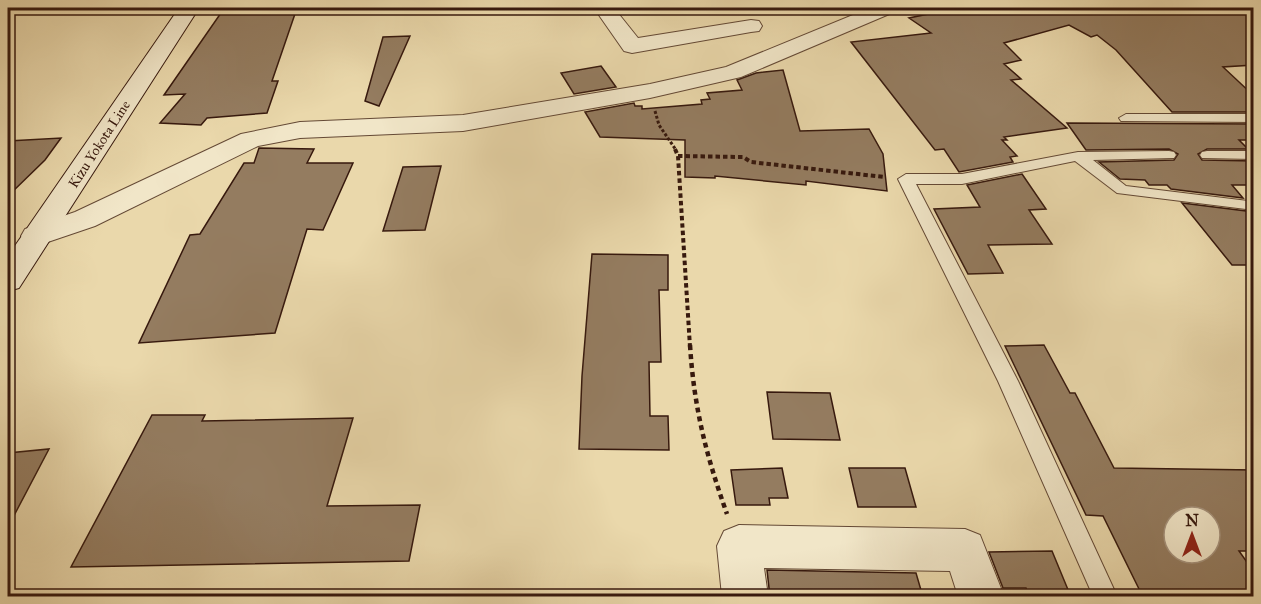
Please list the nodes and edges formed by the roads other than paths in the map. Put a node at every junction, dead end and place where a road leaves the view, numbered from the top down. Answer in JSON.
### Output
{"nodes":[{"id":1,"x":189,"y":8,"type":"edge"},
{"id":2,"x":604,"y":8,"type":"edge"},
{"id":3,"x":733,"y":8,"type":"edge"},
{"id":4,"x":887,"y":8,"type":"edge"},
{"id":5,"x":751,"y":26,"type":"junction"},
{"id":6,"x":777,"y":54,"type":"junction"},
{"id":7,"x":1126,"y":118,"type":"dead end"},
{"id":8,"x":1254,"y":118,"type":"edge"},
{"id":9,"x":1169,"y":154,"type":"dead end"},
{"id":10,"x":1207,"y":154,"type":"dead end"},
{"id":11,"x":1254,"y":155,"type":"edge"},
{"id":12,"x":1078,"y":156,"type":"junction"},
{"id":13,"x":1254,"y":204,"type":"edge"},
{"id":14,"x":36,"y":236,"type":"junction"},
{"id":15,"x":8,"y":280,"type":"edge"},
{"id":16,"x":745,"y":597,"type":"edge"},
{"id":17,"x":981,"y":597,"type":"edge"},
{"id":18,"x":1105,"y":597,"type":"edge"}],
"edges":[{"from":1,"to":14,"type":"street","name":"Kizu Yokota Line"},
{"from":2,"to":5,"type":"street"},
{"from":3,"to":5,"type":"street"},
{"from":4,"to":6,"type":"street"},
{"from":5,"to":6,"type":"street"},
{"from":6,"to":14,"type":"street"},
{"from":7,"to":8,"type":"lane"},
{"from":9,"to":12,"type":"lane"},
{"from":10,"to":11,"type":"lane"},
{"from":12,"to":13,"type":"lane"},
{"from":12,"to":18,"type":"lane"},
{"from":14,"to":15,"type":"street","name":"Kizu Yokota Line"},
{"from":16,"to":17,"type":"street"}]}
